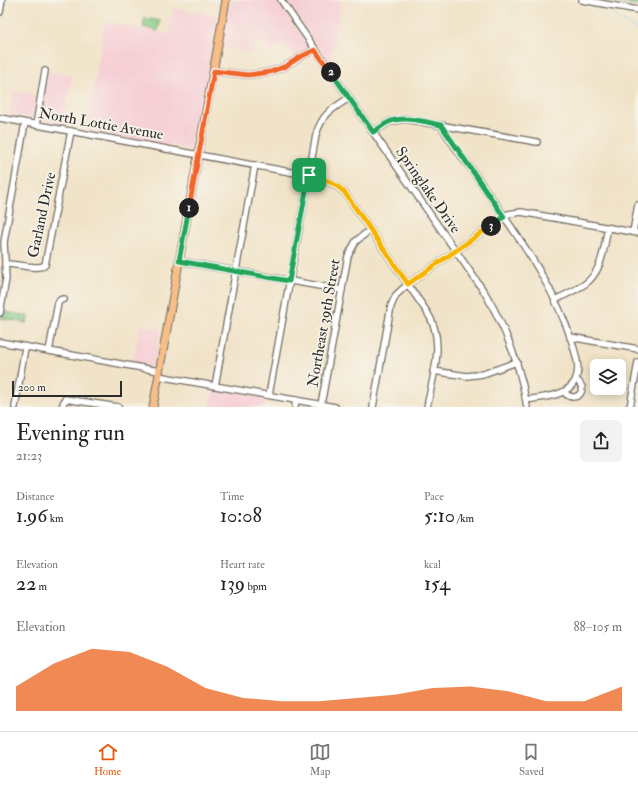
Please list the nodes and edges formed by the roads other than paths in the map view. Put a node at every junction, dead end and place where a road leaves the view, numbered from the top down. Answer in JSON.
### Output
{"nodes":[{"id":1,"x":2,"y":0,"type":"edge"},
{"id":2,"x":226,"y":0,"type":"edge"},
{"id":3,"x":281,"y":0,"type":"edge"},
{"id":4,"x":582,"y":0,"type":"edge"},
{"id":5,"x":638,"y":10,"type":"edge"},
{"id":6,"x":0,"y":12,"type":"edge"},
{"id":7,"x":315,"y":50,"type":"junction"},
{"id":8,"x":45,"y":71,"type":"dead end"},
{"id":9,"x":214,"y":71,"type":"junction"},
{"id":10,"x":349,"y":98,"type":"junction"},
{"id":11,"x":0,"y":118,"type":"edge"},
{"id":12,"x":25,"y":123,"type":"junction"},
{"id":13,"x":36,"y":125,"type":"junction"},
{"id":14,"x":441,"y":125,"type":"junction"},
{"id":15,"x":70,"y":131,"type":"junction"},
{"id":16,"x":373,"y":132,"type":"junction"},
{"id":17,"x":537,"y":142,"type":"dead end"},
{"id":18,"x":199,"y":155,"type":"junction"},
{"id":19,"x":255,"y":166,"type":"junction"},
{"id":20,"x":309,"y":175,"type":"junction"},
{"id":21,"x":638,"y":205,"type":"edge"},
{"id":22,"x":504,"y":217,"type":"junction"},
{"id":23,"x":608,"y":227,"type":"junction"},
{"id":24,"x":370,"y":230,"type":"junction"},
{"id":25,"x":636,"y":232,"type":"edge"},
{"id":26,"x":456,"y":251,"type":"junction"},
{"id":27,"x":179,"y":261,"type":"junction"},
{"id":28,"x":5,"y":264,"type":"junction"},
{"id":29,"x":236,"y":272,"type":"junction"},
{"id":30,"x":289,"y":281,"type":"junction"},
{"id":31,"x":408,"y":284,"type":"junction"},
{"id":32,"x":342,"y":290,"type":"junction"},
{"id":33,"x":64,"y":299,"type":"dead end"},
{"id":34,"x":555,"y":300,"type":"junction"},
{"id":35,"x":0,"y":313,"type":"edge"},
{"id":36,"x":570,"y":337,"type":"junction"},
{"id":37,"x":0,"y":342,"type":"edge"},
{"id":38,"x":25,"y":347,"type":"junction"},
{"id":39,"x":638,"y":349,"type":"edge"},
{"id":40,"x":49,"y":351,"type":"junction"},
{"id":41,"x":517,"y":362,"type":"junction"},
{"id":42,"x":638,"y":362,"type":"edge"},
{"id":43,"x":433,"y":371,"type":"junction"},
{"id":44,"x":159,"y":373,"type":"junction"},
{"id":45,"x":576,"y":380,"type":"junction"},
{"id":46,"x":215,"y":386,"type":"junction"},
{"id":47,"x":564,"y":392,"type":"junction"},
{"id":48,"x":269,"y":396,"type":"junction"},
{"id":49,"x":296,"y":400,"type":"junction"},
{"id":50,"x":526,"y":400,"type":"junction"},
{"id":51,"x":321,"y":405,"type":"junction"},
{"id":52,"x":14,"y":407,"type":"edge"},
{"id":53,"x":62,"y":407,"type":"edge"},
{"id":54,"x":118,"y":407,"type":"edge"},
{"id":55,"x":153,"y":407,"type":"edge"},
{"id":56,"x":295,"y":407,"type":"edge"},
{"id":57,"x":335,"y":407,"type":"edge"},
{"id":58,"x":373,"y":407,"type":"edge"},
{"id":59,"x":427,"y":407,"type":"edge"},
{"id":60,"x":527,"y":407,"type":"edge"},
{"id":61,"x":630,"y":407,"type":"edge"}],
"edges":[{"from":1,"to":6,"type":"street"},
{"from":2,"to":9,"type":"main road"},
{"from":3,"to":7,"type":"street","name":"Springlake Drive"},
{"from":4,"to":5,"type":"street"},
{"from":7,"to":9,"type":"street"},
{"from":7,"to":10,"type":"street","name":"Springlake Drive"},
{"from":8,"to":13,"type":"street"},
{"from":9,"to":18,"type":"main road"},
{"from":10,"to":16,"type":"street","name":"Springlake Drive"},
{"from":10,"to":20,"type":"street"},
{"from":11,"to":12,"type":"street","name":"North Lottie Avenue"},
{"from":12,"to":13,"type":"street","name":"North Lottie Avenue"},
{"from":12,"to":28,"type":"street"},
{"from":13,"to":15,"type":"street","name":"North Lottie Avenue"},
{"from":14,"to":16,"type":"street"},
{"from":14,"to":17,"type":"street"},
{"from":14,"to":22,"type":"street"},
{"from":15,"to":18,"type":"street","name":"North Lottie Avenue"},
{"from":15,"to":28,"type":"street","name":"Garland Drive"},
{"from":16,"to":26,"type":"street","name":"Springlake Drive"},
{"from":18,"to":19,"type":"street","name":"North Lottie Avenue"},
{"from":18,"to":27,"type":"main road"},
{"from":19,"to":20,"type":"street","name":"North Lottie Avenue"},
{"from":19,"to":29,"type":"street"},
{"from":20,"to":24,"type":"street","name":"North Lottie Avenue"},
{"from":20,"to":30,"type":"street"},
{"from":21,"to":25,"type":"street"},
{"from":22,"to":23,"type":"street"},
{"from":22,"to":26,"type":"street"},
{"from":22,"to":34,"type":"street"},
{"from":23,"to":25,"type":"street"},
{"from":23,"to":34,"type":"street"},
{"from":24,"to":31,"type":"street","name":"North Lottie Avenue"},
{"from":24,"to":32,"type":"street","name":"Northeast 39th Street"},
{"from":26,"to":31,"type":"street"},
{"from":26,"to":41,"type":"street","name":"Springlake Drive"},
{"from":27,"to":29,"type":"street"},
{"from":27,"to":44,"type":"main road"},
{"from":28,"to":35,"type":"street"},
{"from":29,"to":30,"type":"street"},
{"from":29,"to":46,"type":"street"},
{"from":30,"to":32,"type":"street"},
{"from":30,"to":48,"type":"street"},
{"from":31,"to":43,"type":"street","name":"North Lottie Avenue"},
{"from":31,"to":58,"type":"street"},
{"from":32,"to":51,"type":"street","name":"Northeast 39th Street"},
{"from":33,"to":40,"type":"street"},
{"from":34,"to":36,"type":"street"},
{"from":36,"to":39,"type":"street"},
{"from":36,"to":45,"type":"street"},
{"from":37,"to":38,"type":"street"},
{"from":38,"to":40,"type":"street"},
{"from":38,"to":52,"type":"street"},
{"from":40,"to":44,"type":"street"},
{"from":41,"to":43,"type":"street"},
{"from":41,"to":50,"type":"street","name":"Springlake Drive"},
{"from":42,"to":61,"type":"street"},
{"from":43,"to":59,"type":"street","name":"North Lottie Avenue"},
{"from":44,"to":46,"type":"street"},
{"from":44,"to":55,"type":"main road"},
{"from":45,"to":47,"type":"street"},
{"from":45,"to":47,"type":"street"},
{"from":46,"to":48,"type":"street"},
{"from":47,"to":50,"type":"street"},
{"from":48,"to":49,"type":"street"},
{"from":49,"to":51,"type":"street"},
{"from":49,"to":56,"type":"street","name":"Northeast 39th Street"},
{"from":50,"to":60,"type":"street","name":"Springlake Drive"},
{"from":51,"to":57,"type":"street"},
{"from":53,"to":54,"type":"street"}]}
